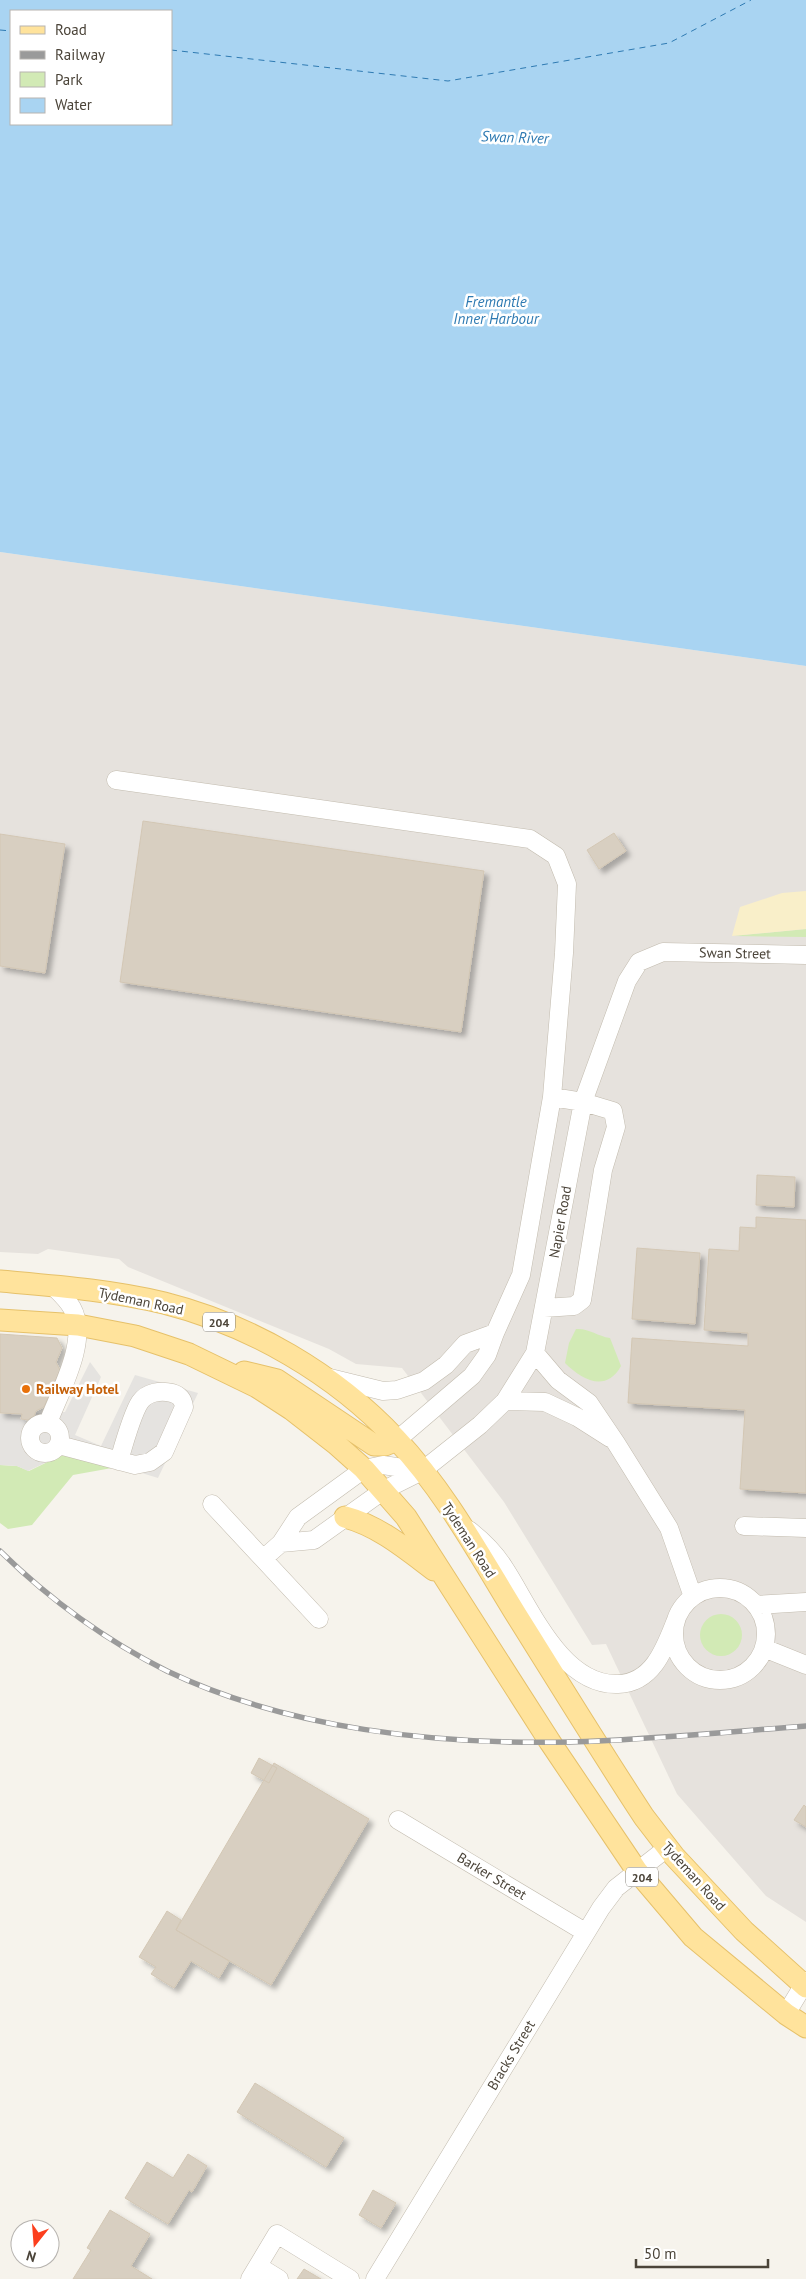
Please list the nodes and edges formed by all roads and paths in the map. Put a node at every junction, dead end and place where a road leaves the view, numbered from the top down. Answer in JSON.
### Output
{"nodes":[{"id":1,"x":116,"y":780,"type":"dead end"},
{"id":2,"x":663,"y":952,"type":"joint"},
{"id":3,"x":806,"y":955,"type":"edge"},
{"id":4,"x":552,"y":1097,"type":"junction"},
{"id":5,"x":583,"y":1102,"type":"junction"},
{"id":6,"x":0,"y":1282,"type":"edge"},
{"id":7,"x":52,"y":1285,"type":"junction"},
{"id":8,"x":544,"y":1308,"type":"junction"},
{"id":9,"x":0,"y":1320,"type":"edge"},
{"id":10,"x":78,"y":1325,"type":"junction"},
{"id":11,"x":495,"y":1333,"type":"junction"},
{"id":12,"x":535,"y":1353,"type":"junction"},
{"id":13,"x":217,"y":1366,"type":"junction"},
{"id":14,"x":326,"y":1377,"type":"junction"},
{"id":15,"x":505,"y":1401,"type":"junction"},
{"id":16,"x":48,"y":1423,"type":"junction"},
{"id":17,"x":397,"y":1440,"type":"junction"},
{"id":18,"x":616,"y":1443,"type":"junction"},
{"id":19,"x":59,"y":1445,"type":"junction"},
{"id":20,"x":119,"y":1461,"type":"dead end"},
{"id":21,"x":364,"y":1469,"type":"junction"},
{"id":22,"x":422,"y":1471,"type":"junction"},
{"id":23,"x":384,"y":1490,"type":"junction"},
{"id":24,"x":212,"y":1504,"type":"dead end"},
{"id":25,"x":345,"y":1517,"type":"junction"},
{"id":26,"x":459,"y":1522,"type":"junction"},
{"id":27,"x":744,"y":1526,"type":"dead end"},
{"id":28,"x":806,"y":1528,"type":"edge"},
{"id":29,"x":281,"y":1543,"type":"junction"},
{"id":30,"x":264,"y":1558,"type":"junction"},
{"id":31,"x":446,"y":1579,"type":"junction"},
{"id":32,"x":693,"y":1596,"type":"junction"},
{"id":33,"x":806,"y":1602,"type":"edge"},
{"id":34,"x":756,"y":1605,"type":"junction"},
{"id":35,"x":319,"y":1618,"type":"dead end"},
{"id":36,"x":676,"y":1620,"type":"junction"},
{"id":37,"x":764,"y":1648,"type":"junction"},
{"id":38,"x":806,"y":1665,"type":"edge"},
{"id":39,"x":398,"y":1820,"type":"dead end"},
{"id":40,"x":668,"y":1848,"type":"junction"},
{"id":41,"x":637,"y":1871,"type":"junction"},
{"id":42,"x":585,"y":1932,"type":"junction"},
{"id":43,"x":805,"y":1984,"type":"edge"},
{"id":44,"x":786,"y":2014,"type":"junction"},
{"id":45,"x":806,"y":2027,"type":"edge"},
{"id":46,"x":254,"y":2272,"type":"edge"},
{"id":47,"x":279,"y":2279,"type":"edge"},
{"id":48,"x":350,"y":2279,"type":"edge"},
{"id":49,"x":375,"y":2279,"type":"edge"}],
"edges":[{"from":1,"to":4,"type":"street","name":"Napier Road"},
{"from":2,"to":3,"type":"street","name":"Swan Street"},
{"from":2,"to":5,"type":"street","name":"Napier Road"},
{"from":4,"to":5,"type":"street"},
{"from":4,"to":11,"type":"street","name":"Napier Road"},
{"from":5,"to":8,"type":"street","name":"Napier Road"},
{"from":5,"to":8,"type":"street"},
{"from":6,"to":7,"type":"main road","name":"Tydeman Road","number":"204"},
{"from":7,"to":10,"type":"street"},
{"from":7,"to":14,"type":"main road","name":"Tydeman Road","number":"204"},
{"from":8,"to":12,"type":"street","name":"Napier Road"},
{"from":9,"to":10,"type":"main road","number":"204"},
{"from":10,"to":13,"type":"main road","number":"204"},
{"from":10,"to":16,"type":"street"},
{"from":11,"to":14,"type":"street"},
{"from":11,"to":17,"type":"street","name":"Napier Road"},
{"from":12,"to":15,"type":"street","name":"Napier Road"},
{"from":12,"to":18,"type":"street"},
{"from":13,"to":17,"type":"main road"},
{"from":13,"to":21,"type":"main road","number":"204"},
{"from":14,"to":17,"type":"main road","name":"Tydeman Road","number":"204"},
{"from":15,"to":18,"type":"street"},
{"from":15,"to":22,"type":"street","name":"Napier Road"},
{"from":16,"to":19,"type":"street"},
{"from":16,"to":19,"type":"street"},
{"from":17,"to":22,"type":"main road","name":"Tydeman Road","number":"204"},
{"from":18,"to":32,"type":"street"},
{"from":19,"to":20,"type":"street"},
{"from":21,"to":22,"type":"street"},
{"from":21,"to":23,"type":"main road","number":"204"},
{"from":21,"to":29,"type":"street"},
{"from":22,"to":23,"type":"street","name":"Napier Road"},
{"from":22,"to":26,"type":"main road","name":"Tydeman Road","number":"204"},
{"from":23,"to":25,"type":"street","name":"Napier Road"},
{"from":23,"to":31,"type":"main road","number":"204"},
{"from":24,"to":30,"type":"street"},
{"from":25,"to":29,"type":"street","name":"Napier Road"},
{"from":25,"to":31,"type":"main road"},
{"from":26,"to":36,"type":"street"},
{"from":26,"to":40,"type":"main road","name":"Tydeman Road","number":"204"},
{"from":27,"to":28,"type":"street"},
{"from":29,"to":30,"type":"street"},
{"from":30,"to":35,"type":"street"},
{"from":31,"to":41,"type":"main road","number":"204"},
{"from":32,"to":34,"type":"street"},
{"from":32,"to":36,"type":"street"},
{"from":33,"to":34,"type":"street"},
{"from":34,"to":37,"type":"street"},
{"from":36,"to":37,"type":"street"},
{"from":37,"to":38,"type":"street"},
{"from":39,"to":42,"type":"street","name":"Barker Street"},
{"from":40,"to":41,"type":"street","name":"Bracks Street"},
{"from":40,"to":43,"type":"main road","name":"Tydeman Road","number":"204"},
{"from":41,"to":42,"type":"street","name":"Bracks Street"},
{"from":41,"to":44,"type":"main road","number":"204"},
{"from":42,"to":49,"type":"street","name":"Bracks Street"},
{"from":43,"to":44,"type":"street"},
{"from":44,"to":45,"type":"main road","number":"204"},
{"from":46,"to":47,"type":"street"},
{"from":46,"to":48,"type":"street"}]}
